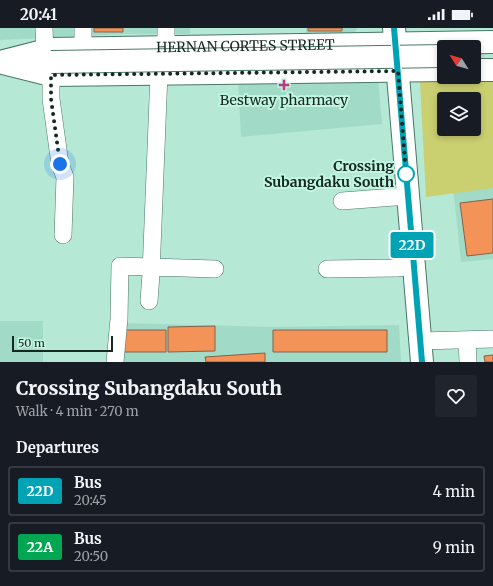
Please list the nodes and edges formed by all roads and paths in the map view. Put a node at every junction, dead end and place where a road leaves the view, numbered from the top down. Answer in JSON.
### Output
{"nodes":[{"id":1,"x":44,"y":28,"type":"edge"},
{"id":2,"x":424,"y":28,"type":"edge"},
{"id":3,"x":363,"y":36,"type":"edge"},
{"id":4,"x":395,"y":36,"type":"edge"},
{"id":5,"x":83,"y":38,"type":"edge"},
{"id":6,"x":166,"y":38,"type":"edge"},
{"id":7,"x":493,"y":42,"type":"edge"},
{"id":8,"x":437,"y":44,"type":"edge"},
{"id":9,"x":481,"y":44,"type":"edge"},
{"id":10,"x":437,"y":49,"type":"edge"},
{"id":11,"x":437,"y":50,"type":"edge"},
{"id":12,"x":481,"y":56,"type":"edge"},
{"id":13,"x":493,"y":56,"type":"edge"},
{"id":14,"x":0,"y":62,"type":"edge"},
{"id":15,"x":49,"y":62,"type":"junction"},
{"id":16,"x":437,"y":70,"type":"edge"},
{"id":17,"x":481,"y":70,"type":"edge"},
{"id":18,"x":493,"y":70,"type":"edge"},
{"id":19,"x":398,"y":71,"type":"junction"},
{"id":20,"x":159,"y":73,"type":"junction"},
{"id":21,"x":408,"y":196,"type":"junction"},
{"id":22,"x":342,"y":201,"type":"dead end"},
{"id":23,"x":63,"y":235,"type":"dead end"},
{"id":24,"x":414,"y":266,"type":"junction"},
{"id":25,"x":151,"y":268,"type":"junction"},
{"id":26,"x":215,"y":269,"type":"dead end"},
{"id":27,"x":327,"y":269,"type":"dead end"},
{"id":28,"x":149,"y":301,"type":"dead end"},
{"id":29,"x":493,"y":339,"type":"edge"},
{"id":30,"x":467,"y":340,"type":"junction"},
{"id":31,"x":421,"y":341,"type":"junction"},
{"id":32,"x":115,"y":362,"type":"edge"},
{"id":33,"x":422,"y":362,"type":"edge"},
{"id":34,"x":468,"y":362,"type":"edge"}],
"edges":[{"from":1,"to":15,"type":"street"},
{"from":2,"to":8,"type":"main road"},
{"from":3,"to":4,"type":"main road","name":"HERNAN CORTES STREET"},
{"from":3,"to":6,"type":"main road","name":"HERNAN CORTES STREET"},
{"from":4,"to":10,"type":"main road","name":"HERNAN CORTES STREET"},
{"from":4,"to":19,"type":"main road"},
{"from":5,"to":6,"type":"main road","name":"HERNAN CORTES STREET"},
{"from":5,"to":15,"type":"main road","name":"HERNAN CORTES STREET"},
{"from":7,"to":9,"type":"main road","name":"HERNAN CORTES STREET"},
{"from":11,"to":15,"type":"main road","name":"HERNAN CORTES STREET","bridge":true},
{"from":12,"to":13,"type":"main road"},
{"from":14,"to":15,"type":"main road","name":"HERNAN CORTES STREET"},
{"from":15,"to":20,"type":"main road","name":"HERNAN CORTES STREET"},
{"from":15,"to":23,"type":"street"},
{"from":16,"to":19,"type":"main road","name":"HERNAN CORTES STREET"},
{"from":17,"to":18,"type":"main road"},
{"from":19,"to":20,"type":"main road","name":"HERNAN CORTES STREET"},
{"from":19,"to":21,"type":"main road"},
{"from":20,"to":25,"type":"street"},
{"from":21,"to":22,"type":"street"},
{"from":21,"to":24,"type":"main road"},
{"from":24,"to":27,"type":"street"},
{"from":24,"to":31,"type":"main road"},
{"from":25,"to":26,"type":"street"},
{"from":25,"to":28,"type":"street"},
{"from":25,"to":32,"type":"street"},
{"from":29,"to":30,"type":"street"},
{"from":30,"to":31,"type":"street"},
{"from":30,"to":34,"type":"street"},
{"from":31,"to":33,"type":"main road"}]}
